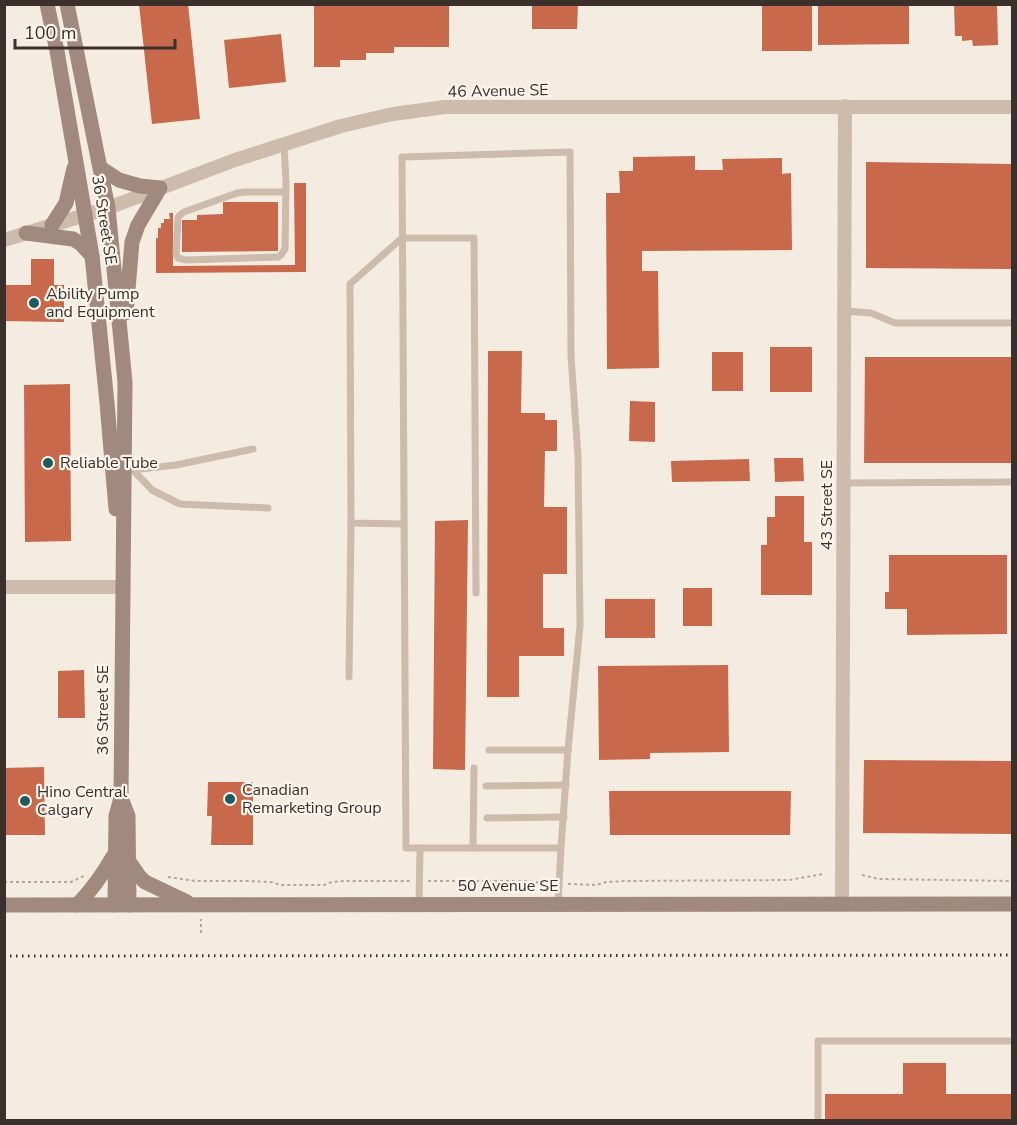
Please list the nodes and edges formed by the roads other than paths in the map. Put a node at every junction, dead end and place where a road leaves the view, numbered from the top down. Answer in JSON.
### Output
{"nodes":[{"id":1,"x":47,"y":4,"type":"edge"},
{"id":2,"x":67,"y":4,"type":"edge"},
{"id":3,"x":845,"y":106,"type":"junction"},
{"id":4,"x":1012,"y":107,"type":"edge"},
{"id":5,"x":284,"y":144,"type":"junction"},
{"id":6,"x":76,"y":160,"type":"junction"},
{"id":7,"x":102,"y":170,"type":"junction"},
{"id":8,"x":160,"y":188,"type":"junction"},
{"id":9,"x":286,"y":192,"type":"junction"},
{"id":10,"x":108,"y":208,"type":"junction"},
{"id":11,"x":85,"y":215,"type":"junction"},
{"id":12,"x":52,"y":225,"type":"junction"},
{"id":13,"x":26,"y":234,"type":"junction"},
{"id":14,"x":402,"y":238,"type":"junction"},
{"id":15,"x":4,"y":240,"type":"edge"},
{"id":16,"x":92,"y":256,"type":"junction"},
{"id":17,"x":844,"y":311,"type":"junction"},
{"id":18,"x":1012,"y":323,"type":"edge"},
{"id":19,"x":122,"y":342,"type":"junction"},
{"id":20,"x":253,"y":449,"type":"dead end"},
{"id":21,"x":129,"y":470,"type":"junction"},
{"id":22,"x":1012,"y":482,"type":"edge"},
{"id":23,"x":844,"y":483,"type":"junction"},
{"id":24,"x":268,"y":508,"type":"dead end"},
{"id":25,"x":351,"y":523,"type":"junction"},
{"id":26,"x":404,"y":524,"type":"junction"},
{"id":27,"x":4,"y":587,"type":"edge"},
{"id":28,"x":122,"y":587,"type":"junction"},
{"id":29,"x":476,"y":593,"type":"dead end"},
{"id":30,"x":349,"y":677,"type":"dead end"},
{"id":31,"x":489,"y":750,"type":"dead end"},
{"id":32,"x":568,"y":750,"type":"junction"},
{"id":33,"x":474,"y":768,"type":"dead end"},
{"id":34,"x":566,"y":785,"type":"junction"},
{"id":35,"x":486,"y":786,"type":"dead end"},
{"id":36,"x":564,"y":817,"type":"junction"},
{"id":37,"x":487,"y":818,"type":"dead end"},
{"id":38,"x":420,"y":848,"type":"junction"},
{"id":39,"x":473,"y":848,"type":"junction"},
{"id":40,"x":561,"y":848,"type":"junction"},
{"id":41,"x":122,"y":856,"type":"junction"},
{"id":42,"x":842,"y":903,"type":"junction"},
{"id":43,"x":419,"y":904,"type":"junction"},
{"id":44,"x":558,"y":904,"type":"junction"},
{"id":45,"x":1012,"y":904,"type":"edge"},
{"id":46,"x":4,"y":905,"type":"edge"},
{"id":47,"x":76,"y":905,"type":"junction"},
{"id":48,"x":122,"y":905,"type":"junction"},
{"id":49,"x":192,"y":905,"type":"junction"},
{"id":50,"x":1012,"y":1041,"type":"edge"},
{"id":51,"x":818,"y":1120,"type":"edge"}],
"edges":[{"from":1,"to":6,"type":"street","name":"36 Street SE"},
{"from":2,"to":7,"type":"street","name":"36 Street SE"},
{"from":3,"to":4,"type":"street","name":"46 Avenue SE"},
{"from":3,"to":5,"type":"street","name":"46 Avenue SE"},
{"from":3,"to":17,"type":"street","name":"43 Street SE"},
{"from":5,"to":8,"type":"street","name":"46 Avenue SE"},
{"from":5,"to":9,"type":"lane"},
{"from":6,"to":11,"type":"street","name":"36 Street SE"},
{"from":6,"to":12,"type":"street"},
{"from":7,"to":8,"type":"street"},
{"from":7,"to":10,"type":"street","name":"36 Street SE"},
{"from":8,"to":10,"type":"street","name":"46 Avenue SE"},
{"from":8,"to":19,"type":"street"},
{"from":9,"to":9,"type":"lane"},
{"from":10,"to":11,"type":"street","name":"46 Avenue SE"},
{"from":10,"to":19,"type":"street","name":"36 Street SE"},
{"from":11,"to":12,"type":"street","name":"46 Avenue SE"},
{"from":11,"to":16,"type":"street","name":"36 Street SE"},
{"from":12,"to":13,"type":"street","name":"46 Avenue SE"},
{"from":13,"to":15,"type":"street","name":"46 Avenue SE"},
{"from":13,"to":16,"type":"street"},
{"from":14,"to":25,"type":"lane"},
{"from":14,"to":26,"type":"lane"},
{"from":14,"to":29,"type":"lane"},
{"from":14,"to":32,"type":"lane"},
{"from":16,"to":28,"type":"street","name":"36 Street SE"},
{"from":17,"to":18,"type":"lane"},
{"from":17,"to":23,"type":"street","name":"43 Street SE"},
{"from":19,"to":21,"type":"street","name":"36 Street SE"},
{"from":20,"to":21,"type":"lane"},
{"from":21,"to":24,"type":"lane"},
{"from":21,"to":28,"type":"street","name":"36 Street SE"},
{"from":22,"to":23,"type":"lane"},
{"from":23,"to":42,"type":"street","name":"43 Street SE"},
{"from":25,"to":26,"type":"lane"},
{"from":25,"to":30,"type":"lane"},
{"from":26,"to":38,"type":"lane"},
{"from":27,"to":28,"type":"street"},
{"from":28,"to":41,"type":"street","name":"36 Street SE"},
{"from":31,"to":32,"type":"lane"},
{"from":32,"to":34,"type":"lane"},
{"from":33,"to":39,"type":"lane"},
{"from":34,"to":35,"type":"lane"},
{"from":34,"to":36,"type":"lane"},
{"from":36,"to":37,"type":"lane"},
{"from":36,"to":40,"type":"lane"},
{"from":38,"to":39,"type":"lane"},
{"from":38,"to":43,"type":"lane"},
{"from":39,"to":40,"type":"lane"},
{"from":40,"to":44,"type":"lane"},
{"from":41,"to":47,"type":"street"},
{"from":41,"to":48,"type":"street","name":"36 Street SE"},
{"from":41,"to":49,"type":"street"},
{"from":42,"to":44,"type":"street","name":"50 Avenue SE"},
{"from":42,"to":45,"type":"street","name":"50 Avenue SE"},
{"from":43,"to":44,"type":"street","name":"50 Avenue SE"},
{"from":43,"to":49,"type":"street","name":"50 Avenue SE"},
{"from":46,"to":47,"type":"street","name":"50 Avenue SE"},
{"from":47,"to":48,"type":"street","name":"50 Avenue SE"},
{"from":48,"to":49,"type":"street","name":"50 Avenue SE"},
{"from":50,"to":51,"type":"lane"}]}
